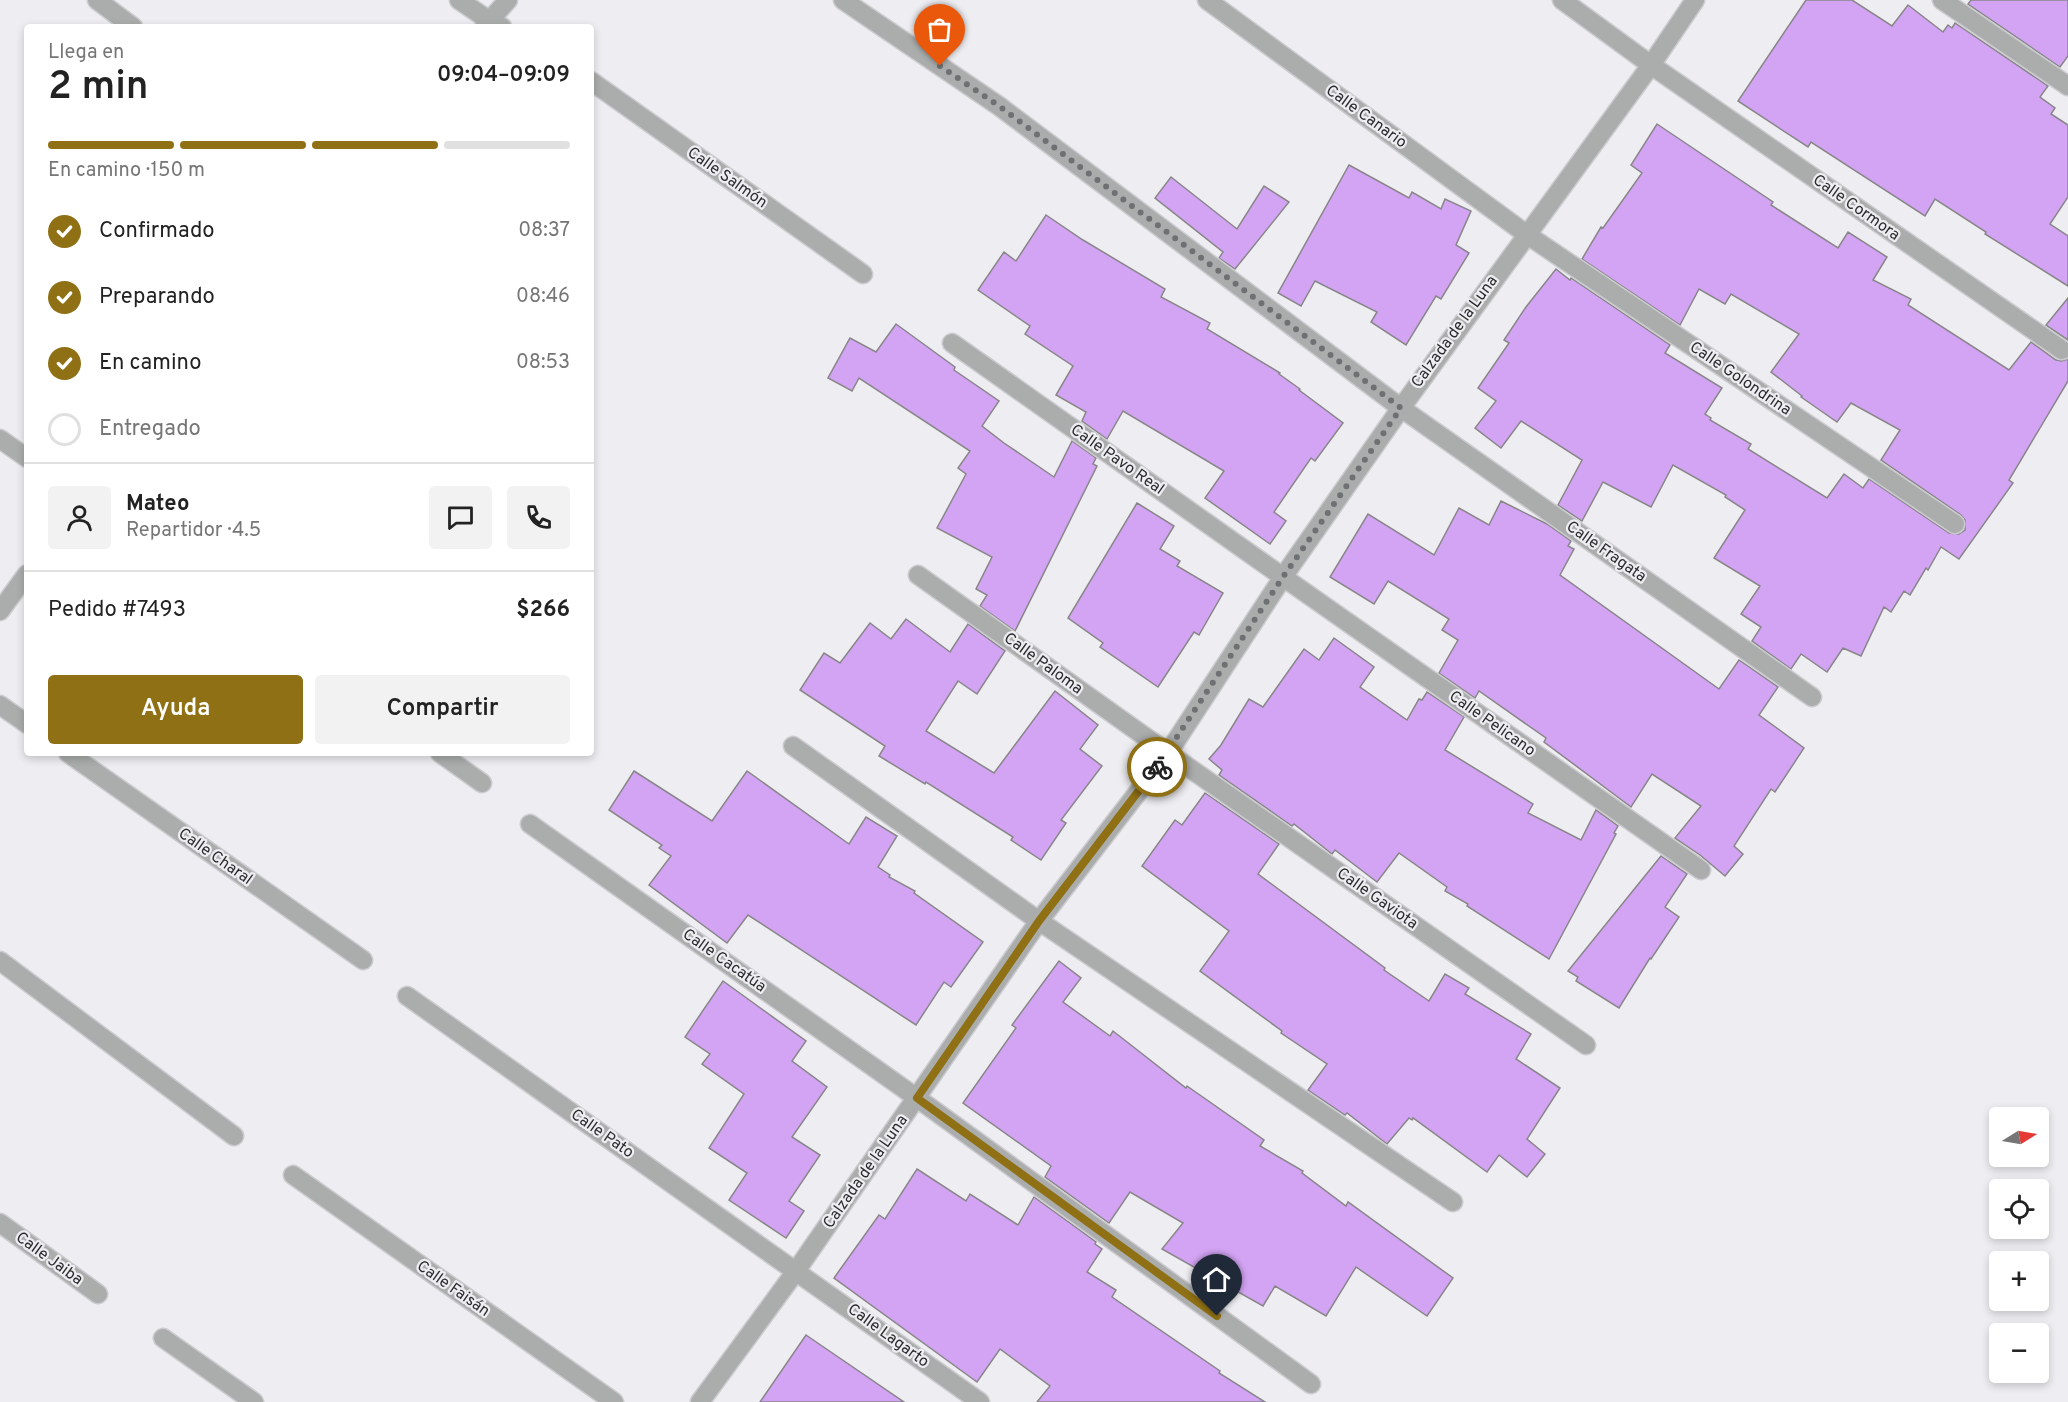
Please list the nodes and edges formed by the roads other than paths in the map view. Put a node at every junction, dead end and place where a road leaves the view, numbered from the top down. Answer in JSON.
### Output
{"nodes":[{"id":1,"x":97,"y":0,"type":"edge"},
{"id":2,"x":459,"y":0,"type":"edge"},
{"id":3,"x":508,"y":0,"type":"edge"},
{"id":4,"x":843,"y":0,"type":"edge"},
{"id":5,"x":1207,"y":0,"type":"edge"},
{"id":6,"x":1562,"y":0,"type":"edge"},
{"id":7,"x":1695,"y":0,"type":"edge"},
{"id":8,"x":1942,"y":0,"type":"edge"},
{"id":9,"x":129,"y":24,"type":"edge"},
{"id":10,"x":491,"y":24,"type":"edge"},
{"id":11,"x":493,"y":24,"type":"edge"},
{"id":12,"x":1651,"y":65,"type":"junction"},
{"id":13,"x":594,"y":83,"type":"edge"},
{"id":14,"x":2068,"y":86,"type":"edge"},
{"id":15,"x":1526,"y":234,"type":"junction"},
{"id":16,"x":863,"y":274,"type":"dead end"},
{"id":17,"x":952,"y":343,"type":"dead end"},
{"id":18,"x":2062,"y":350,"type":"dead end"},
{"id":19,"x":1401,"y":408,"type":"junction"},
{"id":20,"x":0,"y":439,"type":"edge"},
{"id":21,"x":24,"y":456,"type":"edge"},
{"id":22,"x":1955,"y":524,"type":"dead end"},
{"id":23,"x":918,"y":575,"type":"dead end"},
{"id":24,"x":1283,"y":577,"type":"junction"},
{"id":25,"x":24,"y":578,"type":"edge"},
{"id":26,"x":0,"y":611,"type":"edge"},
{"id":27,"x":1812,"y":697,"type":"dead end"},
{"id":28,"x":0,"y":705,"type":"edge"},
{"id":29,"x":24,"y":722,"type":"edge"},
{"id":30,"x":793,"y":746,"type":"dead end"},
{"id":31,"x":1168,"y":753,"type":"junction"},
{"id":32,"x":72,"y":756,"type":"edge"},
{"id":33,"x":444,"y":756,"type":"edge"},
{"id":34,"x":482,"y":783,"type":"dead end"},
{"id":35,"x":530,"y":825,"type":"dead end"},
{"id":36,"x":1701,"y":870,"type":"dead end"},
{"id":37,"x":1039,"y":921,"type":"junction"},
{"id":38,"x":363,"y":960,"type":"dead end"},
{"id":39,"x":0,"y":961,"type":"edge"},
{"id":40,"x":407,"y":996,"type":"dead end"},
{"id":41,"x":1586,"y":1045,"type":"dead end"},
{"id":42,"x":917,"y":1098,"type":"junction"},
{"id":43,"x":234,"y":1136,"type":"dead end"},
{"id":44,"x":293,"y":1175,"type":"dead end"},
{"id":45,"x":1453,"y":1202,"type":"dead end"},
{"id":46,"x":0,"y":1224,"type":"edge"},
{"id":47,"x":796,"y":1271,"type":"junction"},
{"id":48,"x":98,"y":1294,"type":"dead end"},
{"id":49,"x":163,"y":1338,"type":"dead end"},
{"id":50,"x":1311,"y":1384,"type":"dead end"},
{"id":51,"x":254,"y":1402,"type":"edge"},
{"id":52,"x":614,"y":1402,"type":"edge"},
{"id":53,"x":699,"y":1402,"type":"edge"},
{"id":54,"x":980,"y":1402,"type":"edge"}],
"edges":[{"from":1,"to":9,"type":"street"},
{"from":2,"to":10,"type":"street"},
{"from":3,"to":11,"type":"street"},
{"from":4,"to":19,"type":"street","name":"Calle Fragata"},
{"from":5,"to":15,"type":"street","name":"Calle Canario"},
{"from":6,"to":12,"type":"street","name":"Calle Cormora"},
{"from":7,"to":12,"type":"street","name":"Calzada de la Luna"},
{"from":8,"to":14,"type":"street"},
{"from":12,"to":15,"type":"street","name":"Calzada de la Luna"},
{"from":12,"to":18,"type":"street","name":"Calle Cormora"},
{"from":13,"to":16,"type":"street","name":"Calle Salmón"},
{"from":15,"to":19,"type":"street","name":"Calzada de la Luna"},
{"from":15,"to":22,"type":"street","name":"Calle Golondrina"},
{"from":17,"to":24,"type":"street","name":"Calle Pavo Real"},
{"from":19,"to":24,"type":"street","name":"Calzada de la Luna"},
{"from":19,"to":27,"type":"street","name":"Calle Fragata"},
{"from":20,"to":21,"type":"street"},
{"from":23,"to":31,"type":"street","name":"Calle Paloma"},
{"from":24,"to":31,"type":"street","name":"Calzada de la Luna"},
{"from":24,"to":36,"type":"street","name":"Calle Pelicano"},
{"from":25,"to":26,"type":"street"},
{"from":28,"to":29,"type":"street"},
{"from":30,"to":37,"type":"street"},
{"from":31,"to":37,"type":"street","name":"Calzada de la Luna"},
{"from":31,"to":41,"type":"street","name":"Calle Gaviota"},
{"from":32,"to":38,"type":"street","name":"Calle Charal"},
{"from":33,"to":34,"type":"street"},
{"from":35,"to":42,"type":"street","name":"Calle Cacatúa"},
{"from":37,"to":42,"type":"street","name":"Calzada de la Luna"},
{"from":37,"to":45,"type":"street"},
{"from":39,"to":43,"type":"street"},
{"from":40,"to":47,"type":"street","name":"Calle Pato"},
{"from":42,"to":47,"type":"street","name":"Calzada de la Luna"},
{"from":42,"to":50,"type":"street","name":"Calle Cacatúa"},
{"from":44,"to":52,"type":"street","name":"Calle Faisán"},
{"from":46,"to":48,"type":"street","name":"Calle Jaiba"},
{"from":47,"to":53,"type":"street","name":"Calzada de la Luna"},
{"from":47,"to":54,"type":"street","name":"Calle Lagarto"},
{"from":49,"to":51,"type":"street"}]}
